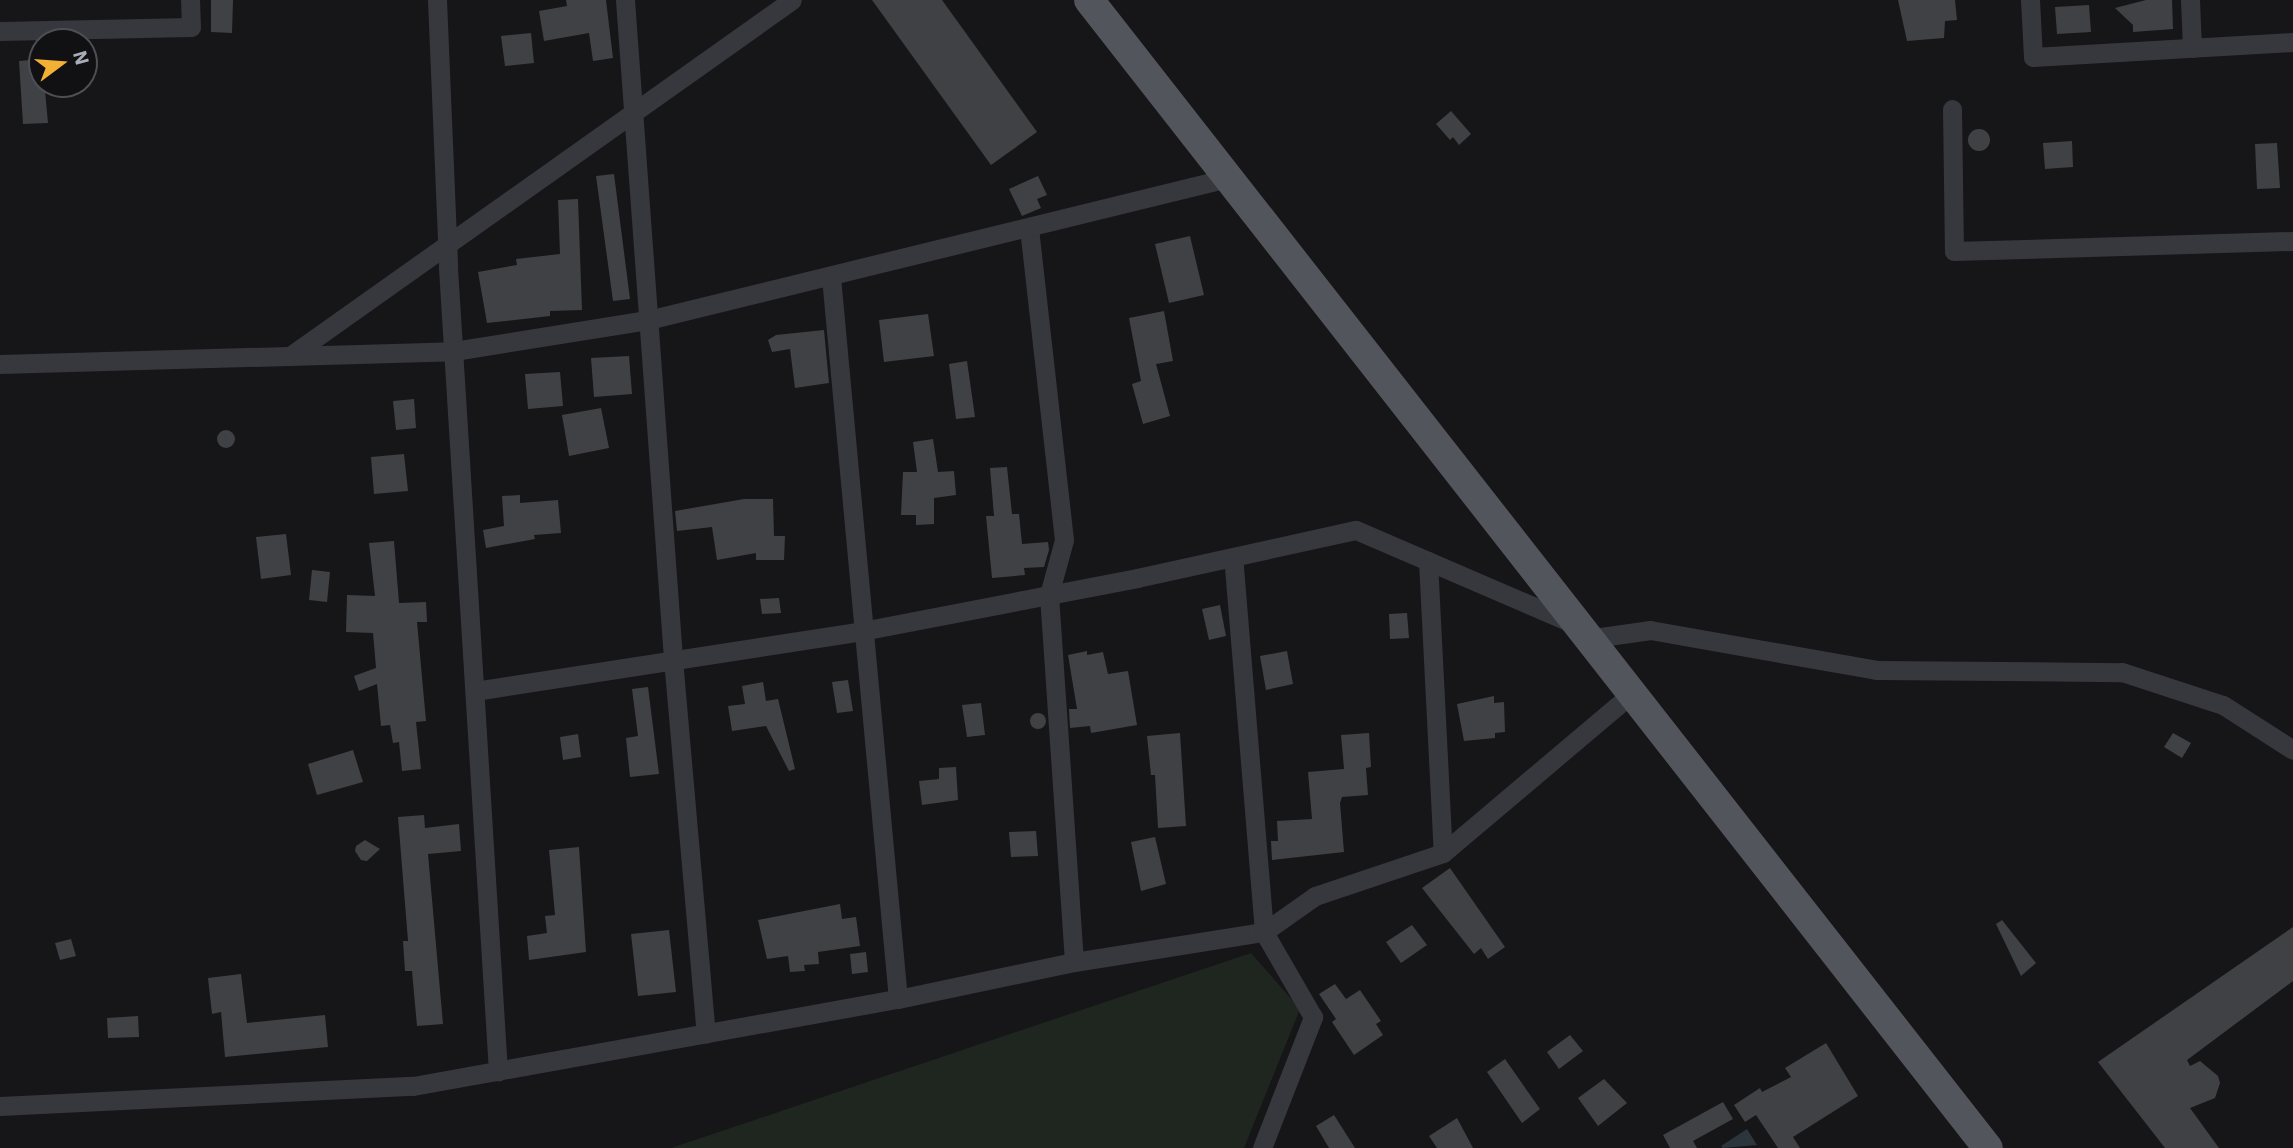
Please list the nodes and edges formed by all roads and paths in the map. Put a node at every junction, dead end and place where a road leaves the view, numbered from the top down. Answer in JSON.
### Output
{"nodes":[{"id":1,"x":190,"y":0,"type":"edge"},
{"id":2,"x":437,"y":0,"type":"edge"},
{"id":3,"x":625,"y":0,"type":"edge"},
{"id":4,"x":792,"y":0,"type":"edge"},
{"id":5,"x":1089,"y":0,"type":"edge"},
{"id":6,"x":2030,"y":0,"type":"edge"},
{"id":7,"x":2190,"y":0,"type":"edge"},
{"id":8,"x":0,"y":30,"type":"edge"},
{"id":9,"x":2293,"y":43,"type":"edge"},
{"id":10,"x":2192,"y":48,"type":"junction"},
{"id":11,"x":1952,"y":109,"type":"dead end"},
{"id":12,"x":633,"y":113,"type":"junction"},
{"id":13,"x":1228,"y":178,"type":"junction"},
{"id":14,"x":1030,"y":228,"type":"junction"},
{"id":15,"x":2293,"y":241,"type":"edge"},
{"id":16,"x":447,"y":244,"type":"junction"},
{"id":17,"x":831,"y":277,"type":"junction"},
{"id":18,"x":648,"y":320,"type":"junction"},
{"id":19,"x":454,"y":351,"type":"junction"},
{"id":20,"x":290,"y":356,"type":"junction"},
{"id":21,"x":0,"y":364,"type":"edge"},
{"id":22,"x":1233,"y":557,"type":"junction"},
{"id":23,"x":1428,"y":561,"type":"junction"},
{"id":24,"x":1049,"y":595,"type":"junction"},
{"id":25,"x":862,"y":631,"type":"junction"},
{"id":26,"x":1582,"y":632,"type":"junction"},
{"id":27,"x":673,"y":659,"type":"junction"},
{"id":28,"x":475,"y":691,"type":"junction"},
{"id":29,"x":1630,"y":694,"type":"junction"},
{"id":30,"x":2293,"y":750,"type":"edge"},
{"id":31,"x":1443,"y":853,"type":"junction"},
{"id":32,"x":1264,"y":932,"type":"junction"},
{"id":33,"x":1074,"y":962,"type":"junction"},
{"id":34,"x":898,"y":999,"type":"junction"},
{"id":35,"x":706,"y":1034,"type":"junction"},
{"id":36,"x":498,"y":1071,"type":"junction"},
{"id":37,"x":0,"y":1106,"type":"edge"},
{"id":38,"x":1262,"y":1148,"type":"edge"},
{"id":39,"x":1989,"y":1148,"type":"edge"}],
"edges":[{"from":1,"to":8,"type":"street"},
{"from":2,"to":16,"type":"street"},
{"from":3,"to":12,"type":"street"},
{"from":4,"to":12,"type":"street"},
{"from":5,"to":13,"type":"main road"},
{"from":6,"to":10,"type":"street"},
{"from":7,"to":10,"type":"street"},
{"from":9,"to":10,"type":"street"},
{"from":11,"to":15,"type":"street"},
{"from":12,"to":16,"type":"street"},
{"from":12,"to":18,"type":"street"},
{"from":13,"to":14,"type":"street"},
{"from":13,"to":26,"type":"main road"},
{"from":14,"to":17,"type":"street"},
{"from":14,"to":24,"type":"street"},
{"from":16,"to":19,"type":"street"},
{"from":16,"to":20,"type":"street"},
{"from":17,"to":18,"type":"street"},
{"from":17,"to":25,"type":"street"},
{"from":18,"to":19,"type":"street"},
{"from":18,"to":27,"type":"street"},
{"from":19,"to":20,"type":"street"},
{"from":19,"to":28,"type":"street"},
{"from":20,"to":21,"type":"street"},
{"from":22,"to":23,"type":"street"},
{"from":22,"to":24,"type":"street"},
{"from":22,"to":32,"type":"street"},
{"from":23,"to":26,"type":"street"},
{"from":23,"to":31,"type":"street"},
{"from":24,"to":25,"type":"street"},
{"from":24,"to":33,"type":"street"},
{"from":25,"to":27,"type":"street"},
{"from":25,"to":34,"type":"street"},
{"from":26,"to":29,"type":"main road"},
{"from":26,"to":30,"type":"street"},
{"from":27,"to":28,"type":"street"},
{"from":27,"to":35,"type":"street"},
{"from":28,"to":36,"type":"street"},
{"from":29,"to":31,"type":"street"},
{"from":29,"to":39,"type":"main road"},
{"from":31,"to":32,"type":"street"},
{"from":32,"to":33,"type":"street"},
{"from":32,"to":38,"type":"street"},
{"from":33,"to":34,"type":"street"},
{"from":34,"to":35,"type":"street"},
{"from":35,"to":36,"type":"street"},
{"from":36,"to":37,"type":"street"}]}
